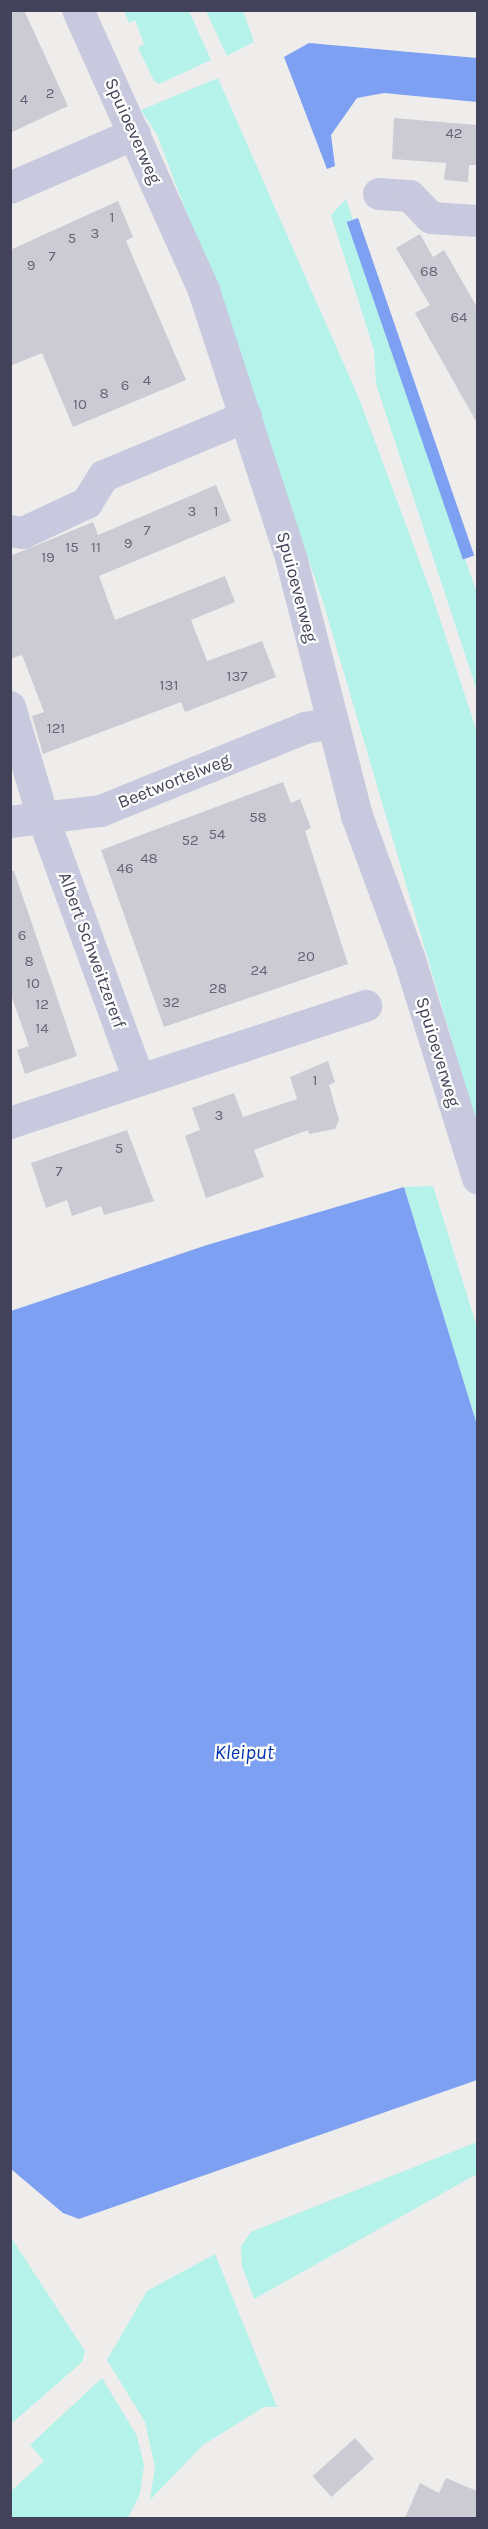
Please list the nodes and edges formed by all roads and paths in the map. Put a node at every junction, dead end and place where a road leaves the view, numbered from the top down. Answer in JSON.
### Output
{"nodes":[{"id":1,"x":78,"y":10,"type":"edge"},
{"id":2,"x":135,"y":134,"type":"junction"},
{"id":3,"x":10,"y":188,"type":"edge"},
{"id":4,"x":379,"y":194,"type":"dead end"},
{"id":5,"x":477,"y":221,"type":"edge"},
{"id":6,"x":246,"y":417,"type":"junction"},
{"id":7,"x":10,"y":531,"type":"edge"},
{"id":8,"x":10,"y":706,"type":"edge"},
{"id":9,"x":334,"y":723,"type":"junction"},
{"id":10,"x":44,"y":820,"type":"junction"},
{"id":11,"x":10,"y":822,"type":"edge"},
{"id":12,"x":366,"y":1006,"type":"dead end"},
{"id":13,"x":139,"y":1080,"type":"junction"},
{"id":14,"x":10,"y":1123,"type":"edge"},
{"id":15,"x":477,"y":1178,"type":"edge"}],
"edges":[{"from":1,"to":2,"type":"street","name":"Spuioeverweg"},
{"from":2,"to":3,"type":"street"},
{"from":2,"to":6,"type":"street","name":"Spuioeverweg"},
{"from":4,"to":5,"type":"street"},
{"from":6,"to":7,"type":"street"},
{"from":6,"to":9,"type":"street","name":"Spuioeverweg"},
{"from":8,"to":10,"type":"street","name":"Albert Schweitzererf"},
{"from":9,"to":10,"type":"street","name":"Beetwortelweg"},
{"from":9,"to":15,"type":"street","name":"Spuioeverweg"},
{"from":10,"to":11,"type":"street","name":"Beetwortelweg"},
{"from":10,"to":13,"type":"street","name":"Albert Schweitzererf"},
{"from":12,"to":13,"type":"street"},
{"from":13,"to":14,"type":"street"}]}
